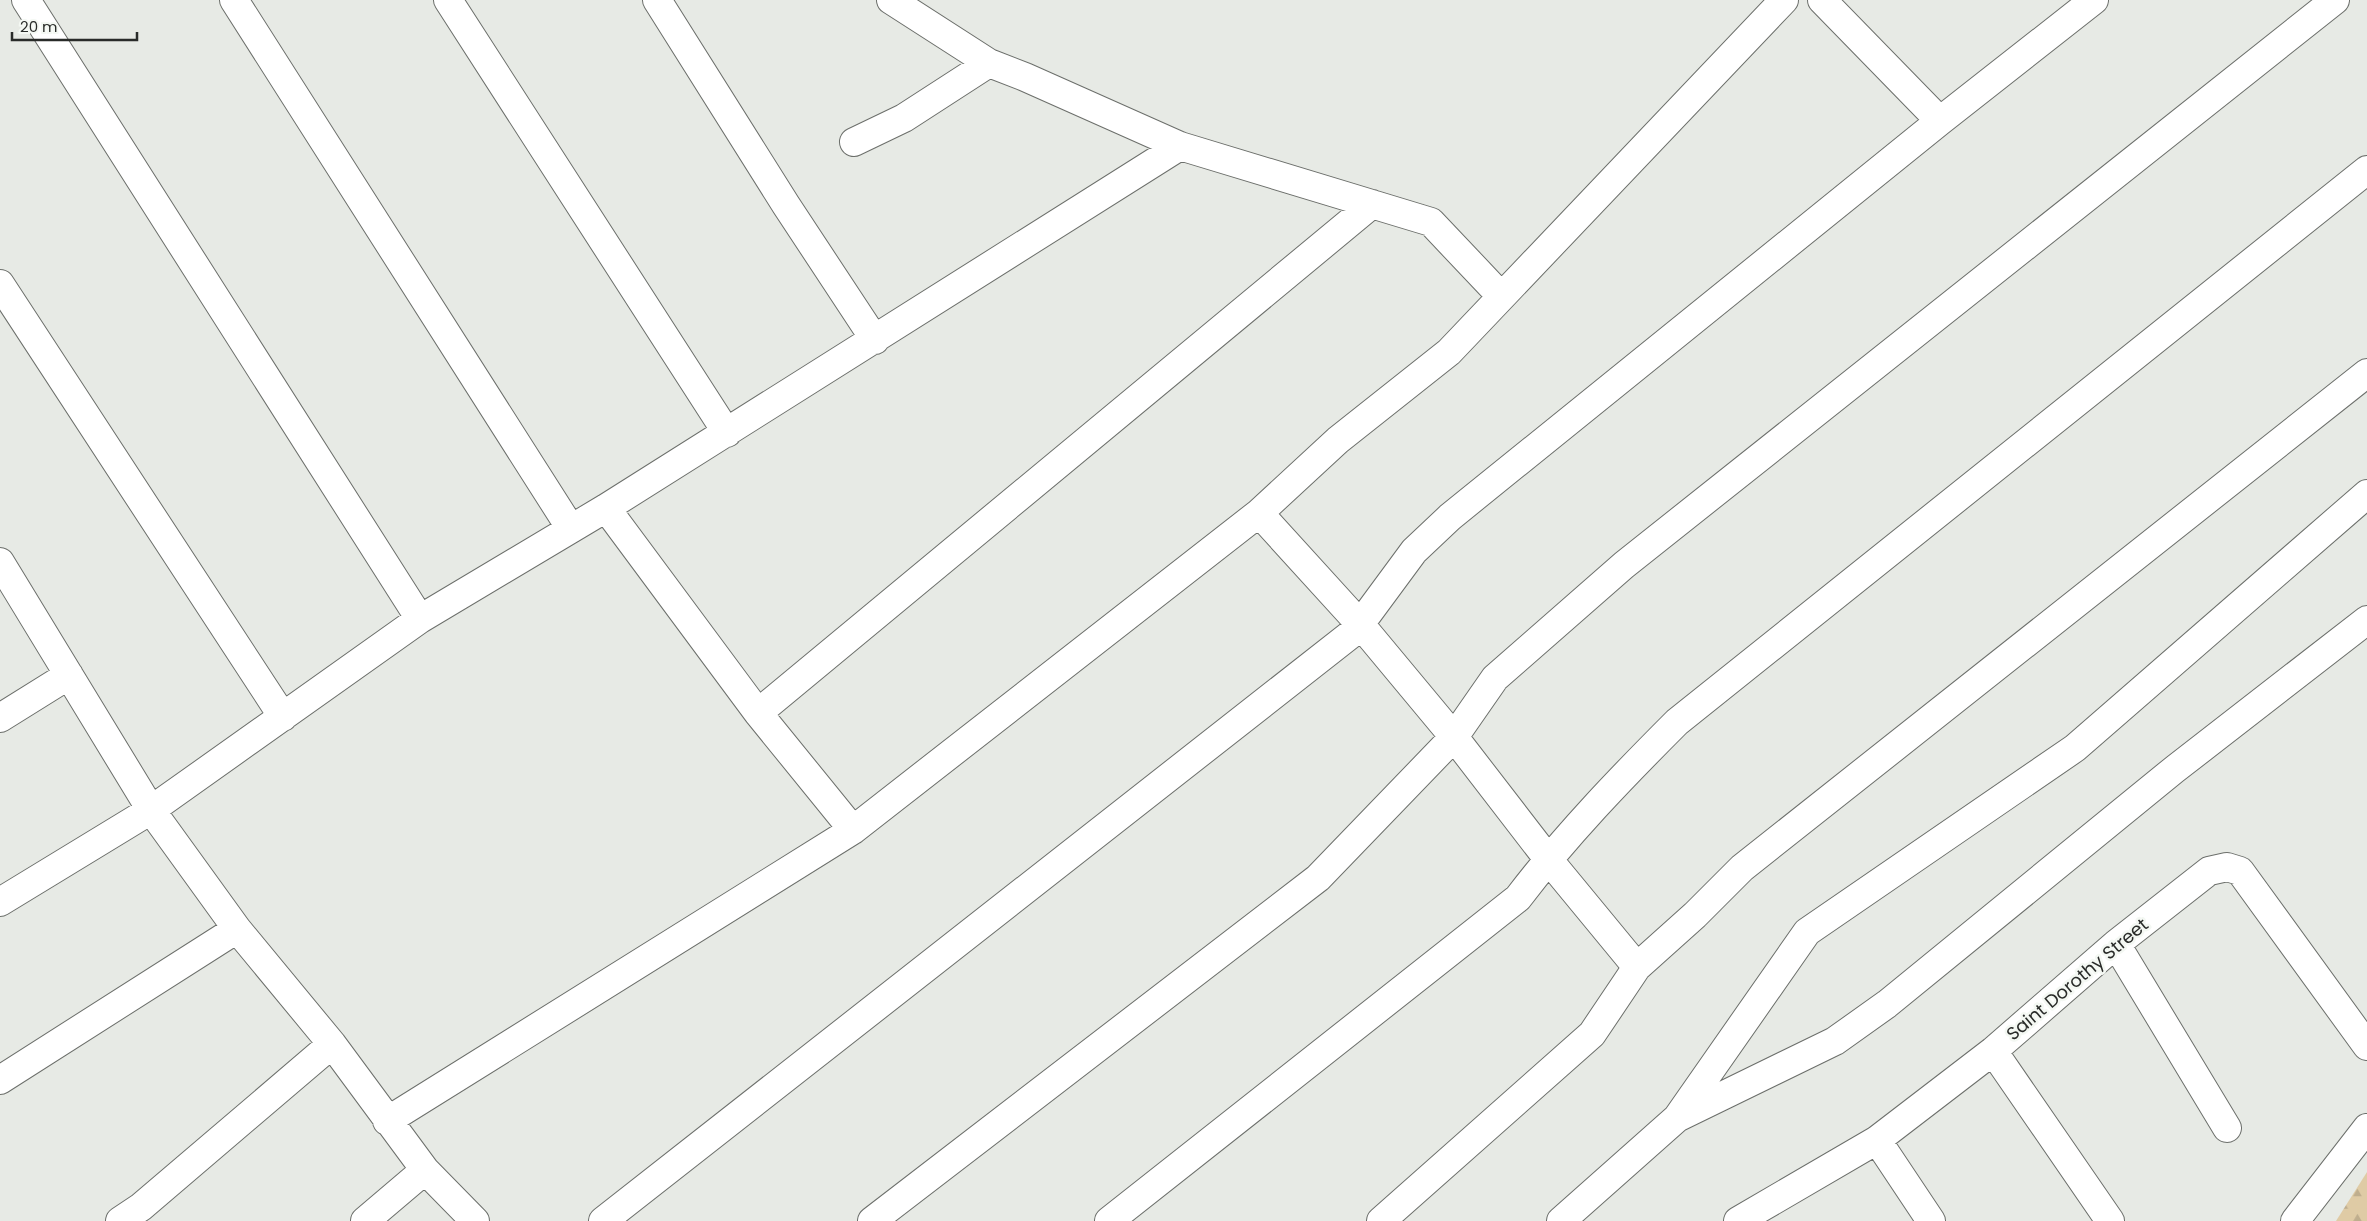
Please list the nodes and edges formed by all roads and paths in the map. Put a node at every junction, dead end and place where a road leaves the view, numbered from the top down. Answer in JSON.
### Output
{"nodes":[{"id":1,"x":26,"y":0,"type":"edge"},
{"id":2,"x":234,"y":0,"type":"edge"},
{"id":3,"x":448,"y":0,"type":"edge"},
{"id":4,"x":657,"y":0,"type":"edge"},
{"id":5,"x":891,"y":0,"type":"edge"},
{"id":6,"x":1784,"y":0,"type":"edge"},
{"id":7,"x":1822,"y":0,"type":"edge"},
{"id":8,"x":2094,"y":0,"type":"edge"},
{"id":9,"x":2335,"y":0,"type":"edge"},
{"id":10,"x":989,"y":62,"type":"junction"},
{"id":11,"x":1940,"y":121,"type":"junction"},
{"id":12,"x":854,"y":142,"type":"dead end"},
{"id":13,"x":1180,"y":146,"type":"junction"},
{"id":14,"x":2367,"y":170,"type":"edge"},
{"id":15,"x":1372,"y":204,"type":"junction"},
{"id":16,"x":0,"y":284,"type":"edge"},
{"id":17,"x":1501,"y":296,"type":"junction"},
{"id":18,"x":875,"y":340,"type":"junction"},
{"id":19,"x":2367,"y":373,"type":"edge"},
{"id":20,"x":727,"y":433,"type":"junction"},
{"id":21,"x":2367,"y":494,"type":"edge"},
{"id":22,"x":606,"y":508,"type":"junction"},
{"id":23,"x":1259,"y":513,"type":"junction"},
{"id":24,"x":571,"y":529,"type":"junction"},
{"id":25,"x":0,"y":562,"type":"edge"},
{"id":26,"x":420,"y":619,"type":"junction"},
{"id":27,"x":2367,"y":620,"type":"edge"},
{"id":28,"x":1360,"y":624,"type":"junction"},
{"id":29,"x":69,"y":674,"type":"junction"},
{"id":30,"x":758,"y":713,"type":"junction"},
{"id":31,"x":283,"y":717,"type":"junction"},
{"id":32,"x":0,"y":718,"type":"edge"},
{"id":33,"x":1454,"y":737,"type":"junction"},
{"id":34,"x":151,"y":810,"type":"junction"},
{"id":35,"x":853,"y":830,"type":"junction"},
{"id":36,"x":1548,"y":859,"type":"junction"},
{"id":37,"x":0,"y":902,"type":"edge"},
{"id":38,"x":237,"y":929,"type":"junction"},
{"id":39,"x":2116,"y":944,"type":"junction"},
{"id":40,"x":1637,"y":967,"type":"junction"},
{"id":41,"x":332,"y":1044,"type":"junction"},
{"id":42,"x":2367,"y":1046,"type":"edge"},
{"id":43,"x":1993,"y":1050,"type":"junction"},
{"id":44,"x":0,"y":1080,"type":"edge"},
{"id":45,"x":1677,"y":1118,"type":"junction"},
{"id":46,"x":387,"y":1121,"type":"junction"},
{"id":47,"x":2227,"y":1128,"type":"dead end"},
{"id":48,"x":2367,"y":1128,"type":"edge"},
{"id":49,"x":1877,"y":1140,"type":"junction"},
{"id":50,"x":425,"y":1170,"type":"junction"},
{"id":51,"x":1740,"y":1220,"type":"edge"},
{"id":52,"x":120,"y":1221,"type":"edge"},
{"id":53,"x":365,"y":1221,"type":"edge"},
{"id":54,"x":475,"y":1221,"type":"edge"},
{"id":55,"x":603,"y":1221,"type":"edge"},
{"id":56,"x":872,"y":1221,"type":"edge"},
{"id":57,"x":1109,"y":1221,"type":"edge"},
{"id":58,"x":1381,"y":1221,"type":"edge"},
{"id":59,"x":1561,"y":1221,"type":"edge"},
{"id":60,"x":1931,"y":1221,"type":"edge"},
{"id":61,"x":2110,"y":1221,"type":"edge"},
{"id":62,"x":2295,"y":1221,"type":"edge"}],
"edges":[{"from":1,"to":26,"type":"street"},
{"from":2,"to":24,"type":"street"},
{"from":3,"to":20,"type":"street"},
{"from":4,"to":18,"type":"street"},
{"from":5,"to":10,"type":"street"},
{"from":6,"to":17,"type":"street"},
{"from":7,"to":11,"type":"street"},
{"from":8,"to":11,"type":"street"},
{"from":9,"to":33,"type":"street"},
{"from":10,"to":12,"type":"street"},
{"from":10,"to":13,"type":"street"},
{"from":11,"to":28,"type":"street"},
{"from":13,"to":15,"type":"street"},
{"from":13,"to":18,"type":"street"},
{"from":14,"to":36,"type":"street"},
{"from":15,"to":17,"type":"street"},
{"from":15,"to":30,"type":"street"},
{"from":16,"to":31,"type":"street"},
{"from":17,"to":23,"type":"street"},
{"from":18,"to":20,"type":"street"},
{"from":19,"to":40,"type":"street"},
{"from":20,"to":22,"type":"street"},
{"from":21,"to":45,"type":"street"},
{"from":22,"to":24,"type":"street"},
{"from":22,"to":30,"type":"street"},
{"from":23,"to":28,"type":"street"},
{"from":23,"to":35,"type":"street"},
{"from":24,"to":26,"type":"street"},
{"from":25,"to":29,"type":"street"},
{"from":26,"to":31,"type":"street"},
{"from":27,"to":45,"type":"street"},
{"from":28,"to":33,"type":"street"},
{"from":28,"to":55,"type":"street"},
{"from":29,"to":32,"type":"street"},
{"from":29,"to":34,"type":"street"},
{"from":30,"to":35,"type":"street"},
{"from":31,"to":34,"type":"street"},
{"from":33,"to":36,"type":"street"},
{"from":33,"to":56,"type":"street"},
{"from":34,"to":37,"type":"street"},
{"from":34,"to":38,"type":"street"},
{"from":35,"to":46,"type":"street"},
{"from":36,"to":40,"type":"street"},
{"from":36,"to":57,"type":"street"},
{"from":38,"to":41,"type":"street"},
{"from":38,"to":44,"type":"street"},
{"from":39,"to":42,"type":"street","name":"Saint Dorothy Street"},
{"from":39,"to":43,"type":"street","name":"Saint Dorothy Street"},
{"from":39,"to":47,"type":"street"},
{"from":40,"to":58,"type":"street"},
{"from":41,"to":46,"type":"street"},
{"from":41,"to":52,"type":"street"},
{"from":43,"to":49,"type":"street","name":"Saint Dorothy Street"},
{"from":43,"to":61,"type":"street"},
{"from":45,"to":59,"type":"street"},
{"from":46,"to":50,"type":"street"},
{"from":48,"to":62,"type":"street"},
{"from":49,"to":51,"type":"street","name":"Saint Dorothy Street"},
{"from":49,"to":60,"type":"street"},
{"from":50,"to":53,"type":"street"},
{"from":50,"to":54,"type":"street"}]}
